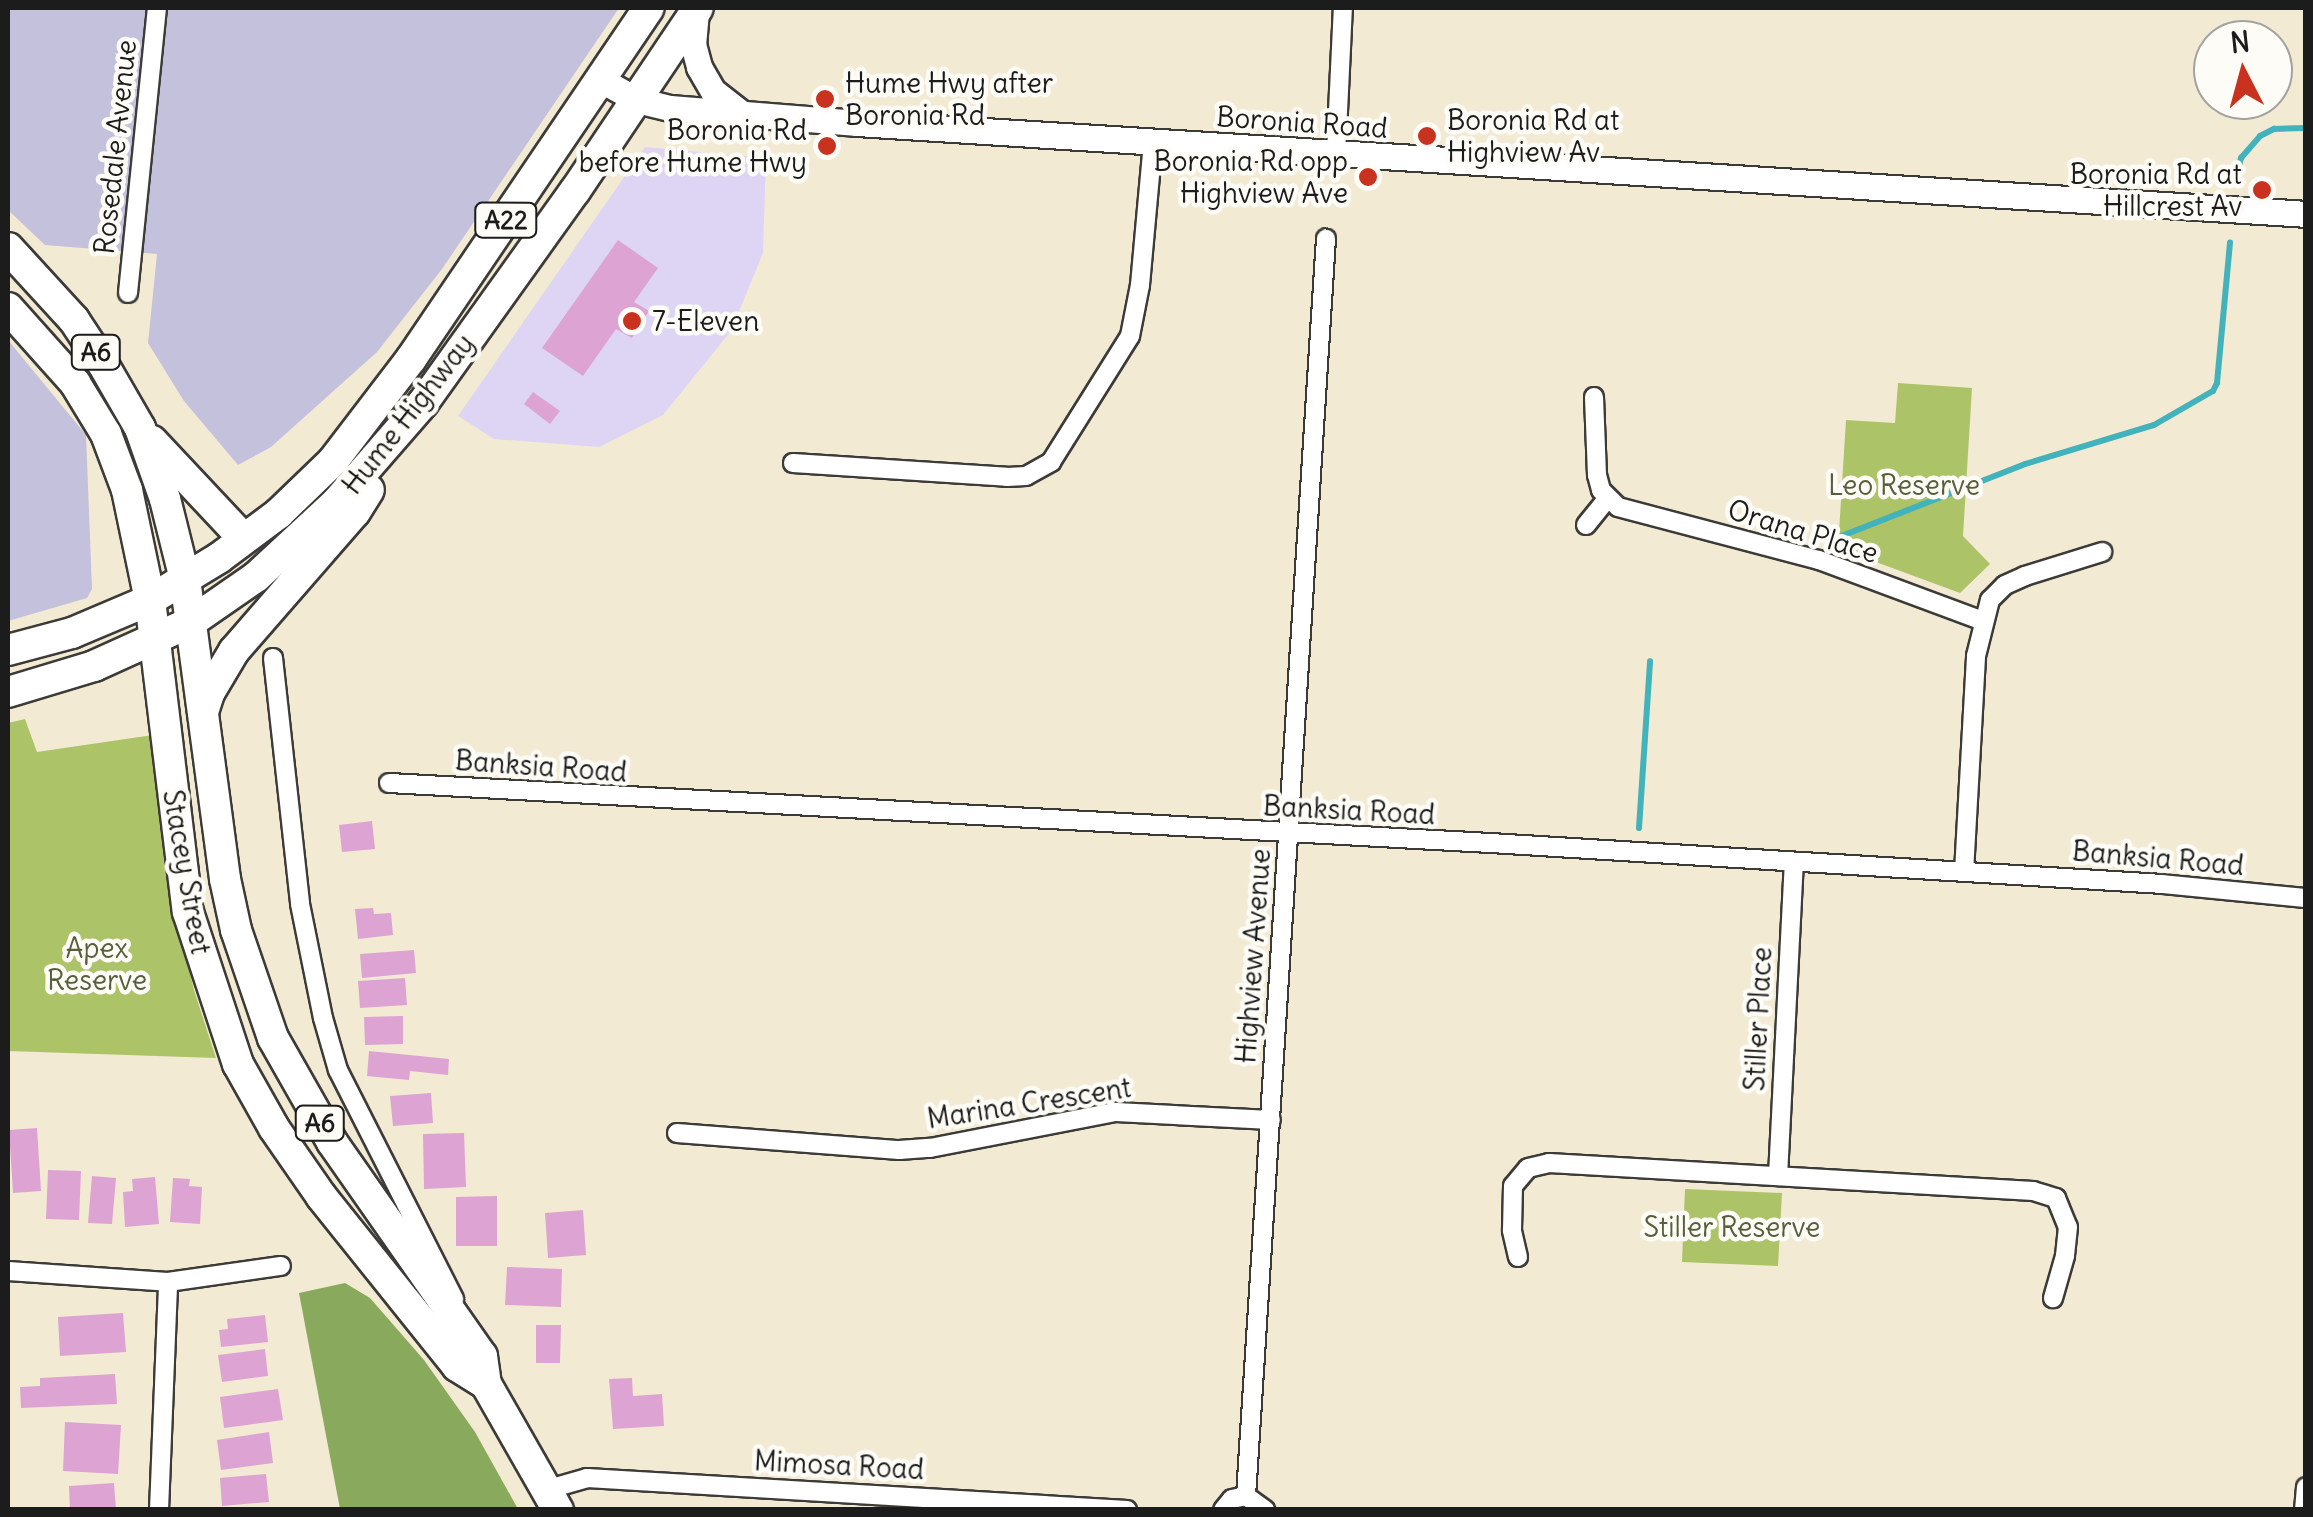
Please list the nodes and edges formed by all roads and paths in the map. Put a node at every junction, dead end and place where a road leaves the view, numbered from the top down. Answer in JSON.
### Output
{"nodes":[{"id":1,"x":157,"y":8,"type":"edge"},
{"id":2,"x":649,"y":8,"type":"edge"},
{"id":3,"x":1343,"y":8,"type":"edge"},
{"id":4,"x":697,"y":9,"type":"edge"},
{"id":5,"x":601,"y":80,"type":"junction"},
{"id":6,"x":637,"y":100,"type":"junction"},
{"id":7,"x":742,"y":114,"type":"junction"},
{"id":8,"x":1153,"y":142,"type":"junction"},
{"id":9,"x":1336,"y":154,"type":"junction"},
{"id":10,"x":2306,"y":214,"type":"edge"},
{"id":11,"x":1326,"y":239,"type":"dead end"},
{"id":12,"x":8,"y":248,"type":"edge"},
{"id":13,"x":128,"y":293,"type":"dead end"},
{"id":14,"x":8,"y":308,"type":"edge"},
{"id":15,"x":1594,"y":397,"type":"dead end"},
{"id":16,"x":423,"y":403,"type":"junction"},
{"id":17,"x":140,"y":428,"type":"junction"},
{"id":18,"x":792,"y":463,"type":"dead end"},
{"id":19,"x":1607,"y":499,"type":"junction"},
{"id":20,"x":1586,"y":525,"type":"dead end"},
{"id":21,"x":244,"y":539,"type":"junction"},
{"id":22,"x":2102,"y":552,"type":"dead end"},
{"id":23,"x":184,"y":579,"type":"junction"},
{"id":24,"x":150,"y":600,"type":"junction"},
{"id":25,"x":192,"y":622,"type":"junction"},
{"id":26,"x":1983,"y":622,"type":"junction"},
{"id":27,"x":156,"y":640,"type":"junction"},
{"id":28,"x":8,"y":650,"type":"edge"},
{"id":29,"x":273,"y":658,"type":"dead end"},
{"id":30,"x":8,"y":692,"type":"edge"},
{"id":31,"x":203,"y":712,"type":"junction"},
{"id":32,"x":389,"y":784,"type":"dead end"},
{"id":33,"x":1288,"y":834,"type":"junction"},
{"id":34,"x":1794,"y":864,"type":"junction"},
{"id":35,"x":1964,"y":872,"type":"junction"},
{"id":36,"x":2306,"y":898,"type":"edge"},
{"id":37,"x":1271,"y":1120,"type":"junction"},
{"id":38,"x":677,"y":1134,"type":"dead end"},
{"id":39,"x":1778,"y":1176,"type":"junction"},
{"id":40,"x":1518,"y":1257,"type":"dead end"},
{"id":41,"x":280,"y":1266,"type":"dead end"},
{"id":42,"x":8,"y":1271,"type":"edge"},
{"id":43,"x":168,"y":1282,"type":"junction"},
{"id":44,"x":2052,"y":1298,"type":"dead end"},
{"id":45,"x":472,"y":1339,"type":"junction"},
{"id":46,"x":486,"y":1384,"type":"junction"},
{"id":47,"x":2306,"y":1487,"type":"edge"},
{"id":48,"x":1246,"y":1496,"type":"junction"},
{"id":49,"x":553,"y":1499,"type":"edge"},
{"id":50,"x":159,"y":1510,"type":"edge"},
{"id":51,"x":1127,"y":1510,"type":"edge"},
{"id":52,"x":1223,"y":1510,"type":"edge"},
{"id":53,"x":1265,"y":1510,"type":"edge"},
{"id":54,"x":2304,"y":1510,"type":"edge"}],
"edges":[{"from":1,"to":13,"type":"street","name":"Rosedale Avenue"},
{"from":2,"to":5,"type":"highway","name":"Hume Highway","number":"A22"},
{"from":3,"to":9,"type":"street"},
{"from":4,"to":6,"type":"highway","name":"Hume Highway","number":"A22"},
{"from":4,"to":7,"type":"main road"},
{"from":5,"to":6,"type":"main road","name":"Boronia Road"},
{"from":5,"to":21,"type":"highway","name":"Hume Highway","number":"A22"},
{"from":6,"to":7,"type":"main road","name":"Boronia Road"},
{"from":6,"to":16,"type":"highway","name":"Hume Highway","number":"A22"},
{"from":7,"to":8,"type":"main road","name":"Boronia Road"},
{"from":8,"to":9,"type":"main road","name":"Boronia Road"},
{"from":8,"to":18,"type":"street"},
{"from":9,"to":10,"type":"main road","name":"Boronia Road"},
{"from":11,"to":33,"type":"street","name":"Highview Avenue"},
{"from":12,"to":17,"type":"highway","name":"Stacey Street","number":"A6"},
{"from":14,"to":24,"type":"highway","name":"Stacey Street","number":"A6"},
{"from":15,"to":19,"type":"street"},
{"from":16,"to":25,"type":"highway","name":"Hume Highway","number":"A22"},
{"from":16,"to":31,"type":"highway"},
{"from":17,"to":21,"type":"highway"},
{"from":17,"to":23,"type":"highway","name":"Stacey Street","number":"A6"},
{"from":19,"to":20,"type":"street"},
{"from":19,"to":26,"type":"street","name":"Orana Place"},
{"from":21,"to":23,"type":"highway","name":"Hume Highway","number":"A22"},
{"from":22,"to":26,"type":"street"},
{"from":23,"to":24,"type":"highway","name":"Hume Highway","number":"A22"},
{"from":23,"to":25,"type":"highway","name":"Stacey Street","number":"A6"},
{"from":24,"to":27,"type":"highway","name":"Stacey Street","number":"A6"},
{"from":24,"to":28,"type":"highway","name":"Hume Highway","number":"A22"},
{"from":25,"to":27,"type":"highway","name":"Hume Highway","number":"A22"},
{"from":25,"to":31,"type":"highway","name":"Stacey Street","number":"A6"},
{"from":26,"to":35,"type":"street"},
{"from":27,"to":30,"type":"highway","name":"Hume Highway","number":"A22"},
{"from":27,"to":46,"type":"highway","name":"Stacey Street","number":"A6"},
{"from":29,"to":45,"type":"street","name":"Stacey Street"},
{"from":31,"to":45,"type":"highway","name":"Stacey Street","number":"A6"},
{"from":32,"to":33,"type":"street","name":"Banksia Road"},
{"from":33,"to":34,"type":"street","name":"Banksia Road"},
{"from":33,"to":37,"type":"street","name":"Highview Avenue"},
{"from":34,"to":35,"type":"street","name":"Banksia Road"},
{"from":34,"to":39,"type":"street","name":"Stiller Place"},
{"from":35,"to":36,"type":"street","name":"Banksia Road"},
{"from":37,"to":38,"type":"street","name":"Marina Crescent"},
{"from":37,"to":48,"type":"street","name":"Highview Avenue"},
{"from":39,"to":40,"type":"street"},
{"from":39,"to":44,"type":"street"},
{"from":41,"to":43,"type":"street"},
{"from":42,"to":43,"type":"street"},
{"from":43,"to":50,"type":"street"},
{"from":45,"to":46,"type":"highway","name":"Stacey Street","number":"A6"},
{"from":46,"to":49,"type":"highway","name":"Stacey Street","number":"A6"},
{"from":47,"to":54,"type":"street"},
{"from":48,"to":52,"type":"street"},
{"from":48,"to":53,"type":"street"},
{"from":49,"to":51,"type":"street","name":"Mimosa Road"}]}
